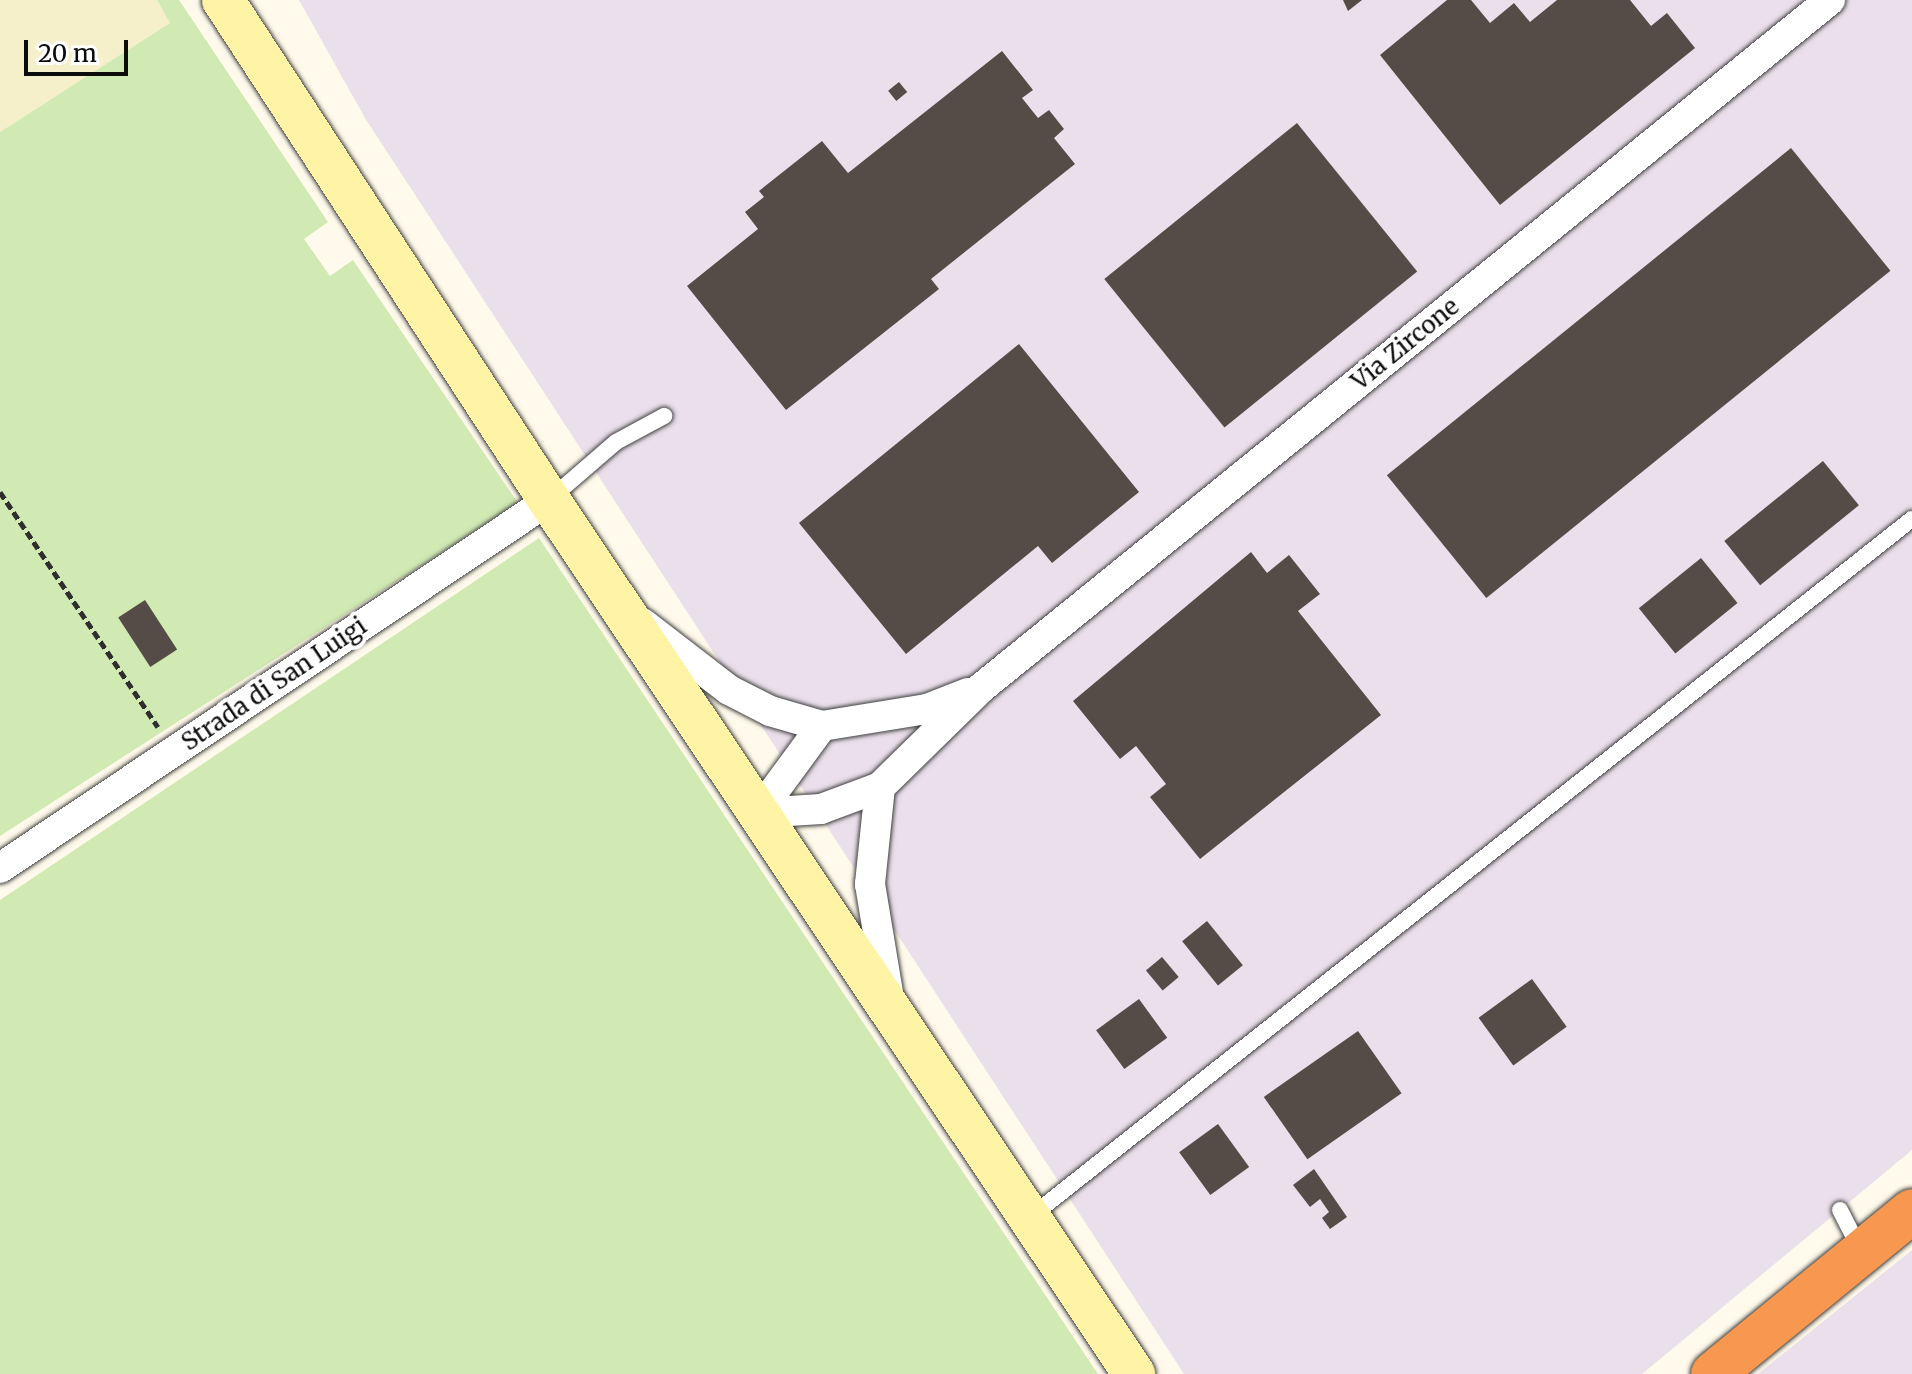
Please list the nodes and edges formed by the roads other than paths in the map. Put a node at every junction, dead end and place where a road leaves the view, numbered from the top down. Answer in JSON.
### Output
{"nodes":[{"id":1,"x":223,"y":0,"type":"edge"},
{"id":2,"x":1830,"y":0,"type":"edge"},
{"id":3,"x":664,"y":416,"type":"dead end"},
{"id":4,"x":549,"y":500,"type":"junction"},
{"id":5,"x":1912,"y":519,"type":"edge"},
{"id":6,"x":623,"y":607,"type":"junction"},
{"id":7,"x":981,"y":688,"type":"junction"},
{"id":8,"x":822,"y":726,"type":"junction"},
{"id":9,"x":880,"y":787,"type":"junction"},
{"id":10,"x":758,"y":813,"type":"junction"},
{"id":11,"x":0,"y":868,"type":"edge"},
{"id":12,"x":890,"y":1005,"type":"junction"},
{"id":13,"x":1840,"y":1210,"type":"dead end"},
{"id":14,"x":1912,"y":1211,"type":"edge"},
{"id":15,"x":1029,"y":1218,"type":"junction"},
{"id":16,"x":1861,"y":1252,"type":"junction"},
{"id":17,"x":1134,"y":1374,"type":"edge"},
{"id":18,"x":1713,"y":1374,"type":"edge"}],
"edges":[{"from":1,"to":4,"type":"main road"},
{"from":2,"to":7,"type":"street","name":"Via Zircone"},
{"from":3,"to":4,"type":"lane"},
{"from":4,"to":6,"type":"main road"},
{"from":4,"to":11,"type":"street","name":"Strada di San Luigi"},
{"from":5,"to":15,"type":"lane"},
{"from":6,"to":8,"type":"street","name":"Via Zircone"},
{"from":6,"to":10,"type":"main road"},
{"from":7,"to":8,"type":"street","name":"Via Zircone"},
{"from":7,"to":9,"type":"street","name":"Via Zircone"},
{"from":8,"to":10,"type":"street"},
{"from":9,"to":10,"type":"street","name":"Via Zircone"},
{"from":9,"to":12,"type":"street"},
{"from":10,"to":12,"type":"main road"},
{"from":12,"to":15,"type":"main road"},
{"from":13,"to":16,"type":"lane"},
{"from":14,"to":16,"type":"highway"},
{"from":15,"to":17,"type":"main road"},
{"from":16,"to":18,"type":"highway"}]}
